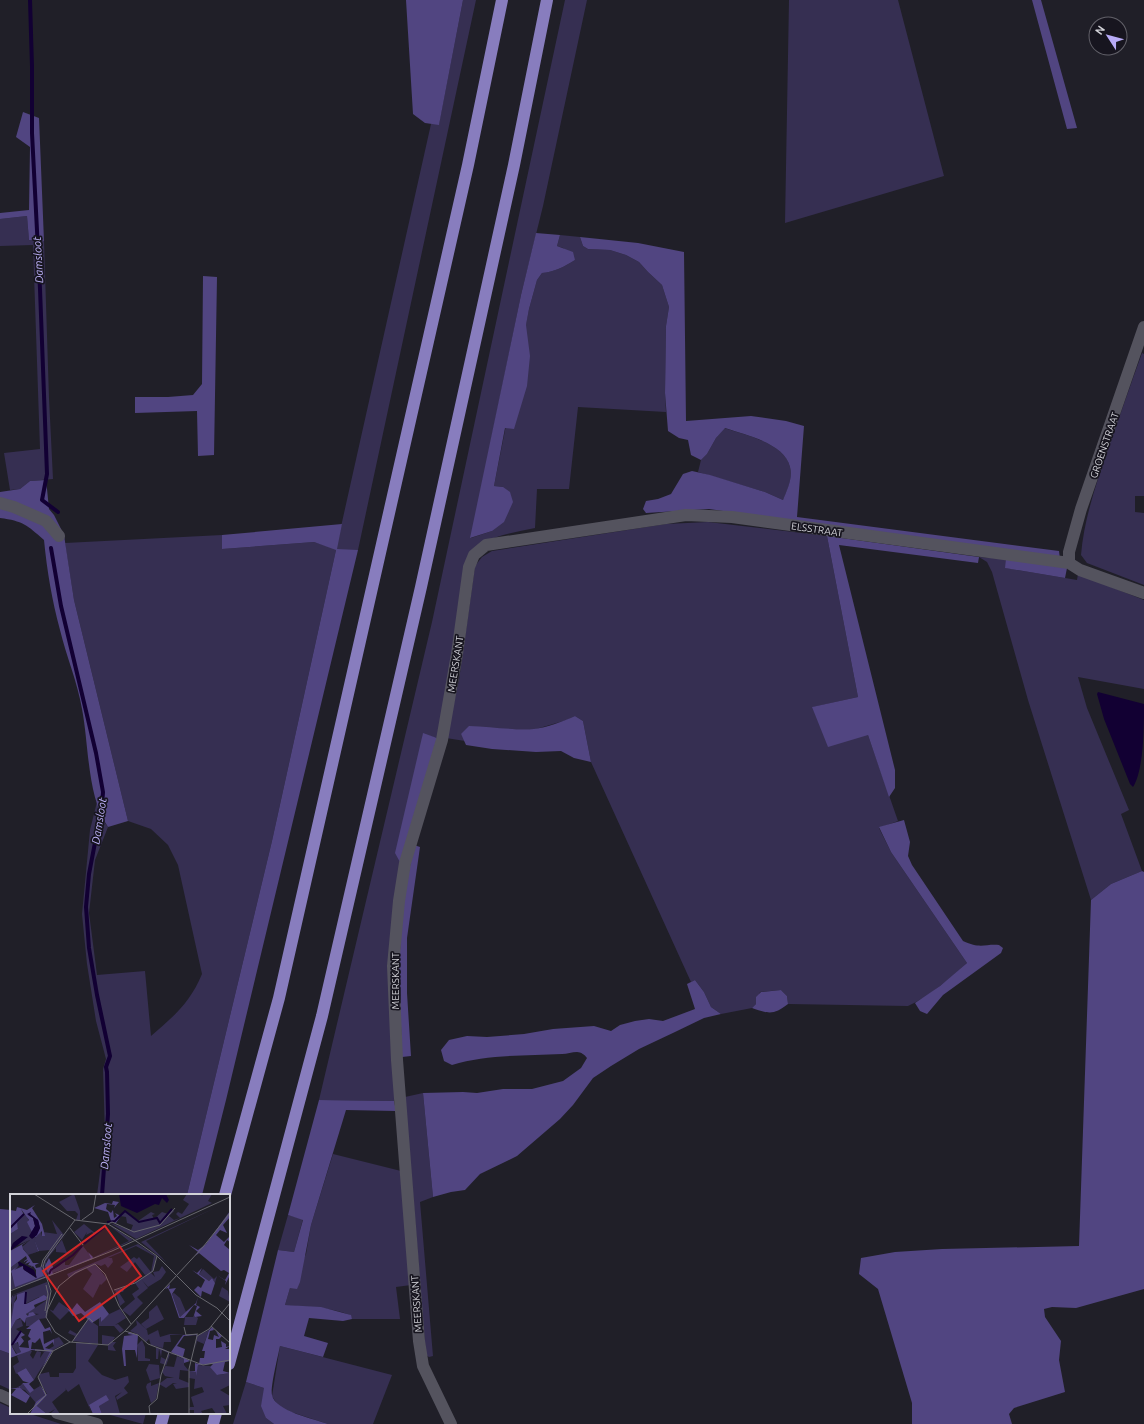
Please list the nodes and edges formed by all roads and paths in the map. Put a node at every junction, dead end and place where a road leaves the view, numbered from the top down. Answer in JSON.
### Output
{"nodes":[{"id":1,"x":502,"y":0,"type":"edge"},
{"id":2,"x":547,"y":0,"type":"edge"},
{"id":3,"x":1144,"y":328,"type":"edge"},
{"id":4,"x":0,"y":503,"type":"edge"},
{"id":5,"x":58,"y":536,"type":"dead end"},
{"id":6,"x":486,"y":545,"type":"joint"},
{"id":7,"x":1069,"y":563,"type":"junction"},
{"id":8,"x":1144,"y":593,"type":"edge"},
{"id":9,"x":225,"y":1194,"type":"edge"},
{"id":10,"x":230,"y":1360,"type":"edge"},
{"id":11,"x":0,"y":1395,"type":"edge"},
{"id":12,"x":10,"y":1400,"type":"edge"},
{"id":13,"x":61,"y":1414,"type":"edge"},
{"id":14,"x":164,"y":1414,"type":"edge"},
{"id":15,"x":216,"y":1414,"type":"edge"},
{"id":16,"x":97,"y":1424,"type":"edge"},
{"id":17,"x":161,"y":1424,"type":"edge"},
{"id":18,"x":213,"y":1424,"type":"edge"},
{"id":19,"x":451,"y":1424,"type":"edge"}],
"edges":[{"from":1,"to":9,"type":"highway"},
{"from":2,"to":10,"type":"highway"},
{"from":3,"to":7,"type":"street","name":"GROENSTRAAT"},
{"from":4,"to":5,"type":"street"},
{"from":6,"to":7,"type":"street","name":"ELSSTRAAT"},
{"from":6,"to":19,"type":"street","name":"MEERSKANT"},
{"from":7,"to":8,"type":"street","name":"ELSSTRAAT"},
{"from":11,"to":12,"type":"street"},
{"from":13,"to":16,"type":"street"},
{"from":14,"to":17,"type":"highway"},
{"from":15,"to":18,"type":"highway"}]}
